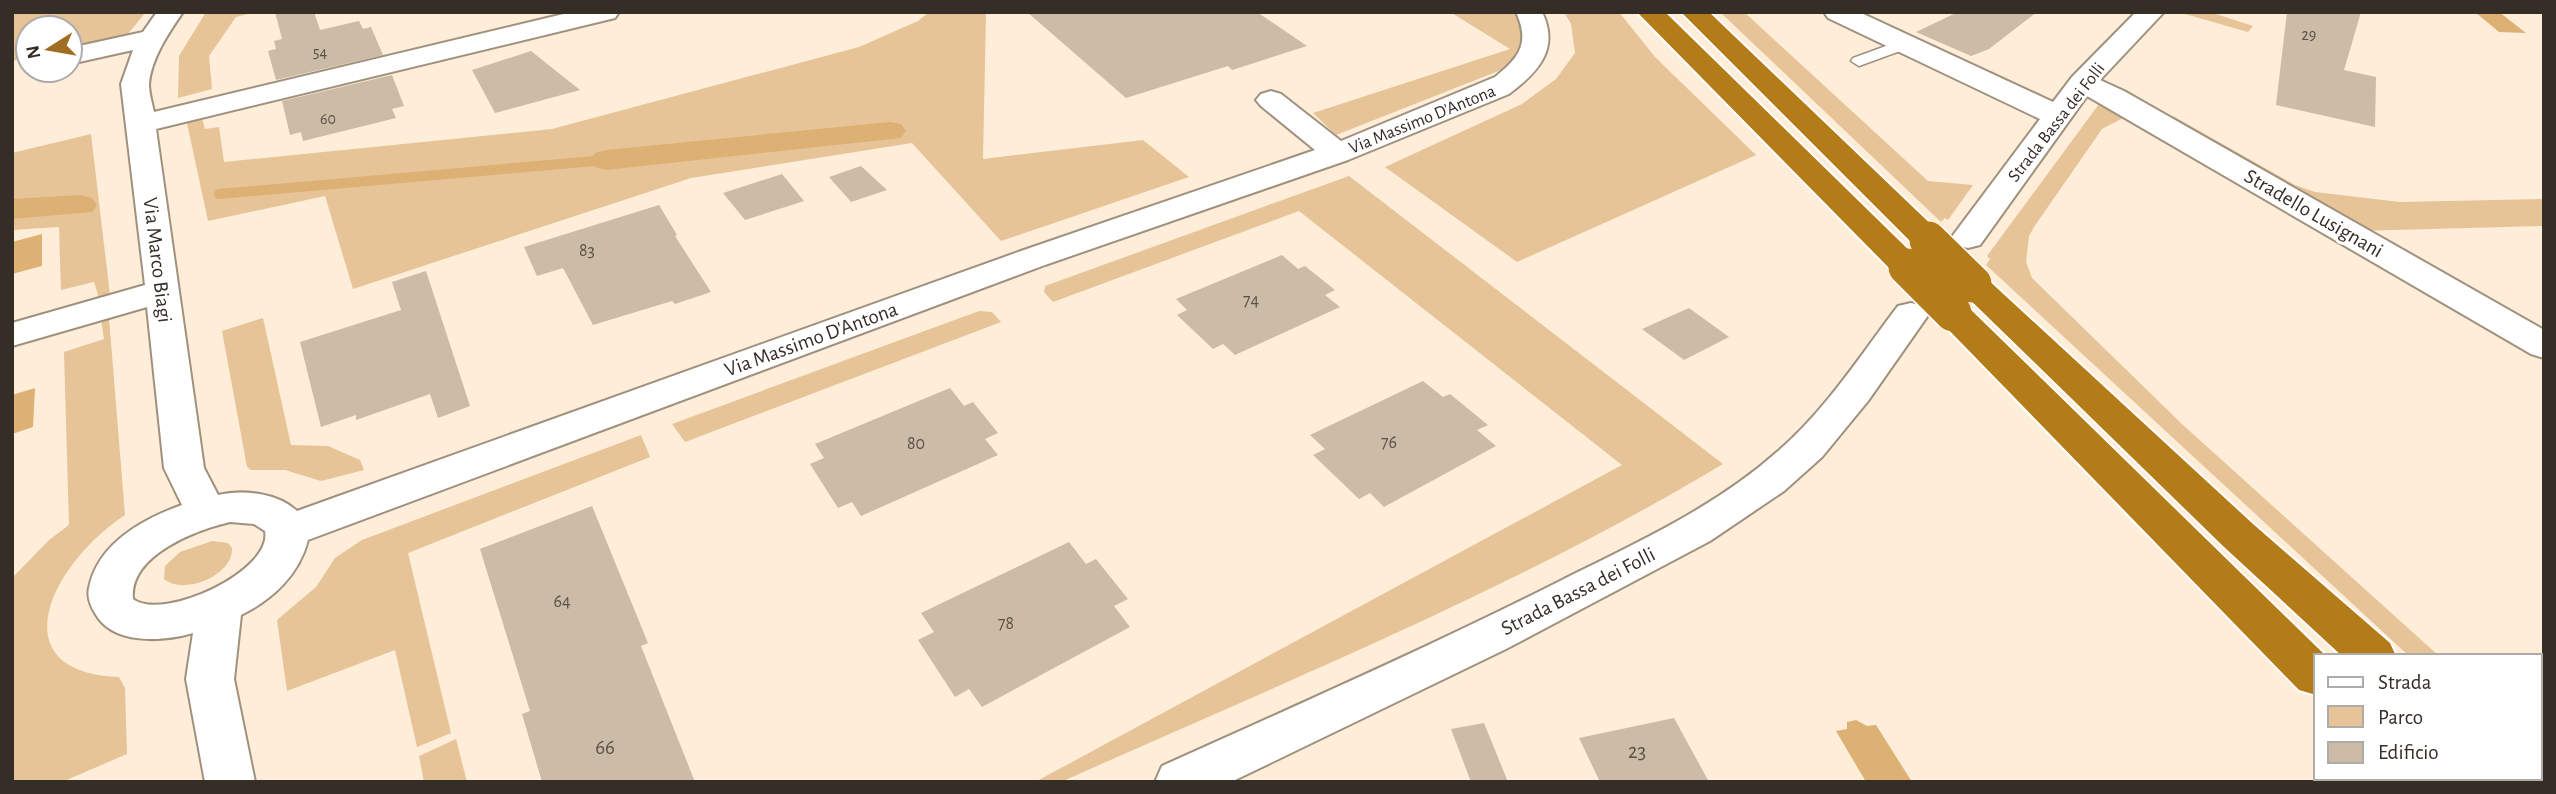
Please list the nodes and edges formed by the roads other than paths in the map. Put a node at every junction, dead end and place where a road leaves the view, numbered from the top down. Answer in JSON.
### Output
{"nodes":[{"id":1,"x":606,"y":12,"type":"edge"},
{"id":2,"x":1529,"y":12,"type":"edge"},
{"id":3,"x":1650,"y":12,"type":"edge"},
{"id":4,"x":1693,"y":12,"type":"edge"},
{"id":5,"x":1837,"y":12,"type":"edge"},
{"id":6,"x":2151,"y":12,"type":"edge"},
{"id":7,"x":161,"y":25,"type":"edge"},
{"id":8,"x":1905,"y":44,"type":"junction"},
{"id":9,"x":84,"y":51,"type":"edge"},
{"id":10,"x":1859,"y":61,"type":"dead end"},
{"id":11,"x":2082,"y":83,"type":"junction"},
{"id":12,"x":1271,"y":100,"type":"dead end"},
{"id":13,"x":2058,"y":116,"type":"junction"},
{"id":14,"x":141,"y":124,"type":"junction"},
{"id":15,"x":1337,"y":153,"type":"junction"},
{"id":16,"x":1968,"y":238,"type":"dead end"},
{"id":17,"x":162,"y":291,"type":"junction"},
{"id":18,"x":1963,"y":298,"type":"junction"},
{"id":19,"x":1910,"y":314,"type":"dead end"},
{"id":20,"x":12,"y":335,"type":"edge"},
{"id":21,"x":2544,"y":346,"type":"edge"},
{"id":22,"x":206,"y":512,"type":"junction"},
{"id":23,"x":288,"y":531,"type":"junction"},
{"id":24,"x":2238,"y":535,"type":"junction"},
{"id":25,"x":219,"y":606,"type":"junction"},
{"id":26,"x":2364,"y":654,"type":"edge"},
{"id":27,"x":2371,"y":654,"type":"edge"},
{"id":28,"x":2314,"y":675,"type":"edge"},
{"id":29,"x":230,"y":782,"type":"edge"},
{"id":30,"x":1180,"y":782,"type":"edge"}],
"edges":[{"from":1,"to":14,"type":"street"},
{"from":2,"to":15,"type":"street","name":"Via Massimo D'Antona"},
{"from":3,"to":18,"type":"highway","bridge":true},
{"from":4,"to":18,"type":"highway","bridge":true},
{"from":5,"to":8,"type":"street"},
{"from":6,"to":11,"type":"street","name":"Strada Bassa dei Folli"},
{"from":7,"to":9,"type":"street"},
{"from":7,"to":14,"type":"street","name":"Via Marco Biagi"},
{"from":8,"to":10,"type":"lane"},
{"from":8,"to":13,"type":"street"},
{"from":11,"to":13,"type":"street","name":"Strada Bassa dei Folli"},
{"from":11,"to":21,"type":"street","name":"Stradello Lusignani"},
{"from":12,"to":15,"type":"street","name":"Via Massimo D'Antona"},
{"from":13,"to":16,"type":"street","name":"Strada Bassa dei Folli"},
{"from":14,"to":17,"type":"street","name":"Via Marco Biagi"},
{"from":15,"to":23,"type":"street","name":"Via Massimo D'Antona"},
{"from":17,"to":20,"type":"street"},
{"from":17,"to":22,"type":"street","name":"Via Marco Biagi"},
{"from":18,"to":24,"type":"highway"},
{"from":18,"to":28,"type":"highway"},
{"from":19,"to":30,"type":"street","name":"Strada Bassa dei Folli"},
{"from":22,"to":23,"type":"street"},
{"from":22,"to":25,"type":"street"},
{"from":23,"to":25,"type":"street"},
{"from":24,"to":26,"type":"highway"},
{"from":24,"to":27,"type":"highway"},
{"from":25,"to":29,"type":"street"}]}
